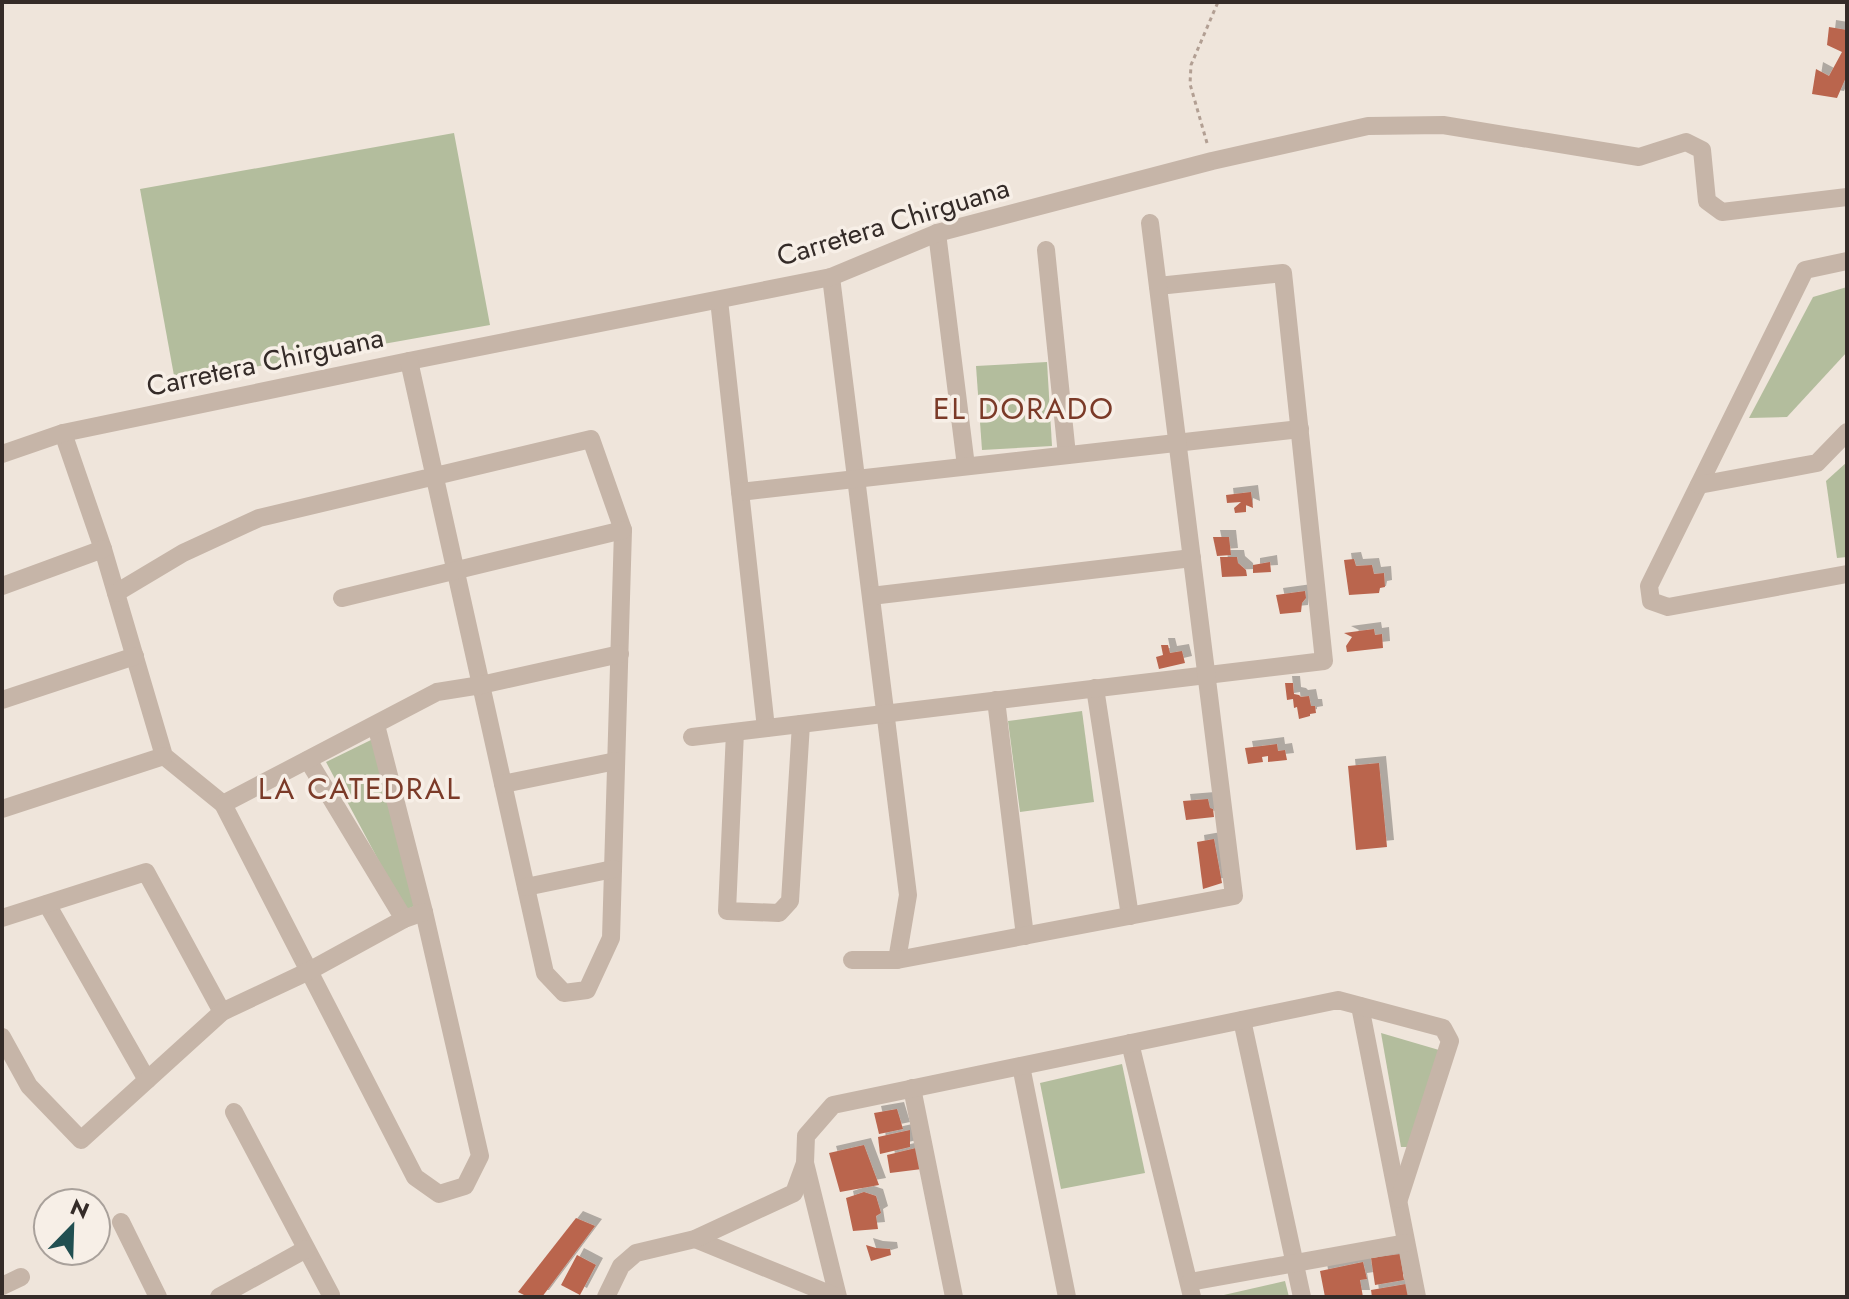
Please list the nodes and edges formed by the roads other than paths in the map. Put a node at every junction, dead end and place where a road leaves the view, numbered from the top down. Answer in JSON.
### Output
{"nodes":[{"id":1,"x":1847,"y":197,"type":"edge"},
{"id":2,"x":1150,"y":223,"type":"dead end"},
{"id":3,"x":937,"y":233,"type":"junction"},
{"id":4,"x":1046,"y":250,"type":"dead end"},
{"id":5,"x":1847,"y":261,"type":"edge"},
{"id":6,"x":831,"y":277,"type":"junction"},
{"id":7,"x":1158,"y":286,"type":"junction"},
{"id":8,"x":719,"y":300,"type":"junction"},
{"id":9,"x":409,"y":361,"type":"junction"},
{"id":10,"x":1300,"y":429,"type":"junction"},
{"id":11,"x":1847,"y":432,"type":"edge"},
{"id":12,"x":63,"y":433,"type":"junction"},
{"id":13,"x":1178,"y":442,"type":"junction"},
{"id":14,"x":2,"y":454,"type":"edge"},
{"id":15,"x":1067,"y":455,"type":"junction"},
{"id":16,"x":966,"y":466,"type":"junction"},
{"id":17,"x":434,"y":476,"type":"junction"},
{"id":18,"x":856,"y":479,"type":"junction"},
{"id":19,"x":1699,"y":485,"type":"junction"},
{"id":20,"x":740,"y":492,"type":"junction"},
{"id":21,"x":623,"y":530,"type":"junction"},
{"id":22,"x":103,"y":549,"type":"junction"},
{"id":23,"x":1192,"y":558,"type":"junction"},
{"id":24,"x":455,"y":571,"type":"junction"},
{"id":25,"x":1847,"y":574,"type":"edge"},
{"id":26,"x":2,"y":586,"type":"edge"},
{"id":27,"x":116,"y":593,"type":"junction"},
{"id":28,"x":871,"y":596,"type":"junction"},
{"id":29,"x":342,"y":598,"type":"dead end"},
{"id":30,"x":620,"y":654,"type":"junction"},
{"id":31,"x":135,"y":656,"type":"junction"},
{"id":32,"x":1207,"y":675,"type":"junction"},
{"id":33,"x":481,"y":685,"type":"junction"},
{"id":34,"x":1095,"y":688,"type":"junction"},
{"id":35,"x":2,"y":700,"type":"edge"},
{"id":36,"x":996,"y":700,"type":"junction"},
{"id":37,"x":885,"y":714,"type":"junction"},
{"id":38,"x":801,"y":724,"type":"junction"},
{"id":39,"x":376,"y":725,"type":"junction"},
{"id":40,"x":766,"y":728,"type":"junction"},
{"id":41,"x":735,"y":732,"type":"junction"},
{"id":42,"x":692,"y":737,"type":"dead end"},
{"id":43,"x":164,"y":756,"type":"junction"},
{"id":44,"x":308,"y":760,"type":"junction"},
{"id":45,"x":616,"y":761,"type":"junction"},
{"id":46,"x":503,"y":784,"type":"junction"},
{"id":47,"x":223,"y":804,"type":"junction"},
{"id":48,"x":2,"y":809,"type":"edge"},
{"id":49,"x":613,"y":869,"type":"junction"},
{"id":50,"x":526,"y":887,"type":"junction"},
{"id":51,"x":47,"y":904,"type":"junction"},
{"id":52,"x":424,"y":912,"type":"junction"},
{"id":53,"x":1130,"y":916,"type":"junction"},
{"id":54,"x":2,"y":918,"type":"edge"},
{"id":55,"x":404,"y":919,"type":"junction"},
{"id":56,"x":1025,"y":936,"type":"junction"},
{"id":57,"x":852,"y":960,"type":"dead end"},
{"id":58,"x":897,"y":960,"type":"junction"},
{"id":59,"x":309,"y":971,"type":"junction"},
{"id":60,"x":1360,"y":1006,"type":"junction"},
{"id":61,"x":222,"y":1012,"type":"junction"},
{"id":62,"x":1242,"y":1020,"type":"junction"},
{"id":63,"x":2,"y":1037,"type":"edge"},
{"id":64,"x":1130,"y":1043,"type":"junction"},
{"id":65,"x":1021,"y":1066,"type":"junction"},
{"id":66,"x":147,"y":1080,"type":"junction"},
{"id":67,"x":912,"y":1088,"type":"junction"},
{"id":68,"x":234,"y":1112,"type":"dead end"},
{"id":69,"x":805,"y":1163,"type":"junction"},
{"id":70,"x":1399,"y":1199,"type":"junction"},
{"id":71,"x":121,"y":1222,"type":"dead end"},
{"id":72,"x":695,"y":1239,"type":"junction"},
{"id":73,"x":1406,"y":1243,"type":"junction"},
{"id":74,"x":306,"y":1249,"type":"junction"},
{"id":75,"x":1295,"y":1264,"type":"junction"},
{"id":76,"x":21,"y":1277,"type":"dead end"},
{"id":77,"x":2,"y":1286,"type":"edge"},
{"id":78,"x":1191,"y":1289,"type":"edge"},
{"id":79,"x":331,"y":1295,"type":"edge"},
{"id":80,"x":158,"y":1297,"type":"edge"},
{"id":81,"x":219,"y":1297,"type":"edge"},
{"id":82,"x":606,"y":1297,"type":"edge"},
{"id":83,"x":837,"y":1297,"type":"edge"},
{"id":84,"x":954,"y":1297,"type":"edge"},
{"id":85,"x":1067,"y":1297,"type":"edge"},
{"id":86,"x":1302,"y":1297,"type":"edge"},
{"id":87,"x":1417,"y":1297,"type":"edge"}],
"edges":[{"from":1,"to":3,"type":"street","name":"Carretera Chirguana"},
{"from":2,"to":7,"type":"street"},
{"from":3,"to":6,"type":"street","name":"Carretera Chirguana"},
{"from":3,"to":16,"type":"street"},
{"from":4,"to":15,"type":"street"},
{"from":5,"to":19,"type":"street"},
{"from":6,"to":8,"type":"street","name":"Carretera Chirguana"},
{"from":6,"to":18,"type":"street"},
{"from":7,"to":10,"type":"street"},
{"from":7,"to":13,"type":"street"},
{"from":8,"to":9,"type":"street","name":"Carretera Chirguana"},
{"from":8,"to":20,"type":"street"},
{"from":9,"to":12,"type":"street","name":"Carretera Chirguana"},
{"from":9,"to":17,"type":"street"},
{"from":10,"to":13,"type":"street"},
{"from":10,"to":32,"type":"street"},
{"from":11,"to":19,"type":"street"},
{"from":12,"to":14,"type":"street","name":"Carretera Chirguana"},
{"from":12,"to":22,"type":"street"},
{"from":13,"to":15,"type":"street"},
{"from":13,"to":23,"type":"street"},
{"from":15,"to":16,"type":"street"},
{"from":16,"to":18,"type":"street"},
{"from":17,"to":21,"type":"street"},
{"from":17,"to":24,"type":"street"},
{"from":17,"to":27,"type":"street"},
{"from":18,"to":20,"type":"street"},
{"from":18,"to":28,"type":"street"},
{"from":19,"to":25,"type":"street"},
{"from":20,"to":40,"type":"street"},
{"from":21,"to":24,"type":"street"},
{"from":21,"to":30,"type":"street"},
{"from":22,"to":26,"type":"street"},
{"from":22,"to":27,"type":"street"},
{"from":23,"to":28,"type":"street"},
{"from":23,"to":32,"type":"street"},
{"from":24,"to":29,"type":"street"},
{"from":24,"to":33,"type":"street"},
{"from":27,"to":31,"type":"street"},
{"from":28,"to":37,"type":"street"},
{"from":30,"to":33,"type":"street"},
{"from":30,"to":45,"type":"street"},
{"from":31,"to":35,"type":"street"},
{"from":31,"to":43,"type":"street"},
{"from":32,"to":34,"type":"street"},
{"from":32,"to":53,"type":"street"},
{"from":33,"to":39,"type":"street"},
{"from":33,"to":46,"type":"street"},
{"from":34,"to":36,"type":"street"},
{"from":34,"to":53,"type":"street"},
{"from":36,"to":37,"type":"street"},
{"from":36,"to":56,"type":"street"},
{"from":37,"to":38,"type":"street"},
{"from":37,"to":58,"type":"street"},
{"from":38,"to":40,"type":"street"},
{"from":38,"to":41,"type":"street"},
{"from":39,"to":44,"type":"street"},
{"from":39,"to":52,"type":"street"},
{"from":40,"to":41,"type":"street"},
{"from":41,"to":42,"type":"street"},
{"from":43,"to":47,"type":"street"},
{"from":43,"to":48,"type":"street"},
{"from":44,"to":47,"type":"street"},
{"from":44,"to":55,"type":"street"},
{"from":45,"to":46,"type":"street"},
{"from":45,"to":49,"type":"street"},
{"from":46,"to":50,"type":"street"},
{"from":47,"to":59,"type":"street"},
{"from":49,"to":50,"type":"street"},
{"from":49,"to":50,"type":"street"},
{"from":51,"to":54,"type":"street"},
{"from":51,"to":61,"type":"street"},
{"from":51,"to":66,"type":"street"},
{"from":52,"to":55,"type":"street"},
{"from":52,"to":59,"type":"street"},
{"from":53,"to":56,"type":"street"},
{"from":55,"to":59,"type":"street"},
{"from":56,"to":58,"type":"street"},
{"from":57,"to":58,"type":"street"},
{"from":59,"to":61,"type":"street"},
{"from":60,"to":62,"type":"street"},
{"from":60,"to":70,"type":"street"},
{"from":60,"to":70,"type":"street"},
{"from":61,"to":66,"type":"street"},
{"from":62,"to":64,"type":"street"},
{"from":62,"to":75,"type":"street"},
{"from":63,"to":66,"type":"street"},
{"from":64,"to":65,"type":"street"},
{"from":64,"to":78,"type":"street"},
{"from":65,"to":67,"type":"street"},
{"from":65,"to":85,"type":"street"},
{"from":67,"to":69,"type":"street"},
{"from":67,"to":84,"type":"street"},
{"from":68,"to":74,"type":"street"},
{"from":69,"to":72,"type":"street"},
{"from":69,"to":83,"type":"street"},
{"from":70,"to":73,"type":"street"},
{"from":71,"to":80,"type":"street"},
{"from":72,"to":82,"type":"street"},
{"from":72,"to":83,"type":"street"},
{"from":73,"to":75,"type":"street"},
{"from":73,"to":87,"type":"street"},
{"from":74,"to":79,"type":"street"},
{"from":74,"to":81,"type":"street"},
{"from":75,"to":78,"type":"street"},
{"from":75,"to":86,"type":"street"},
{"from":76,"to":77,"type":"street"}]}
